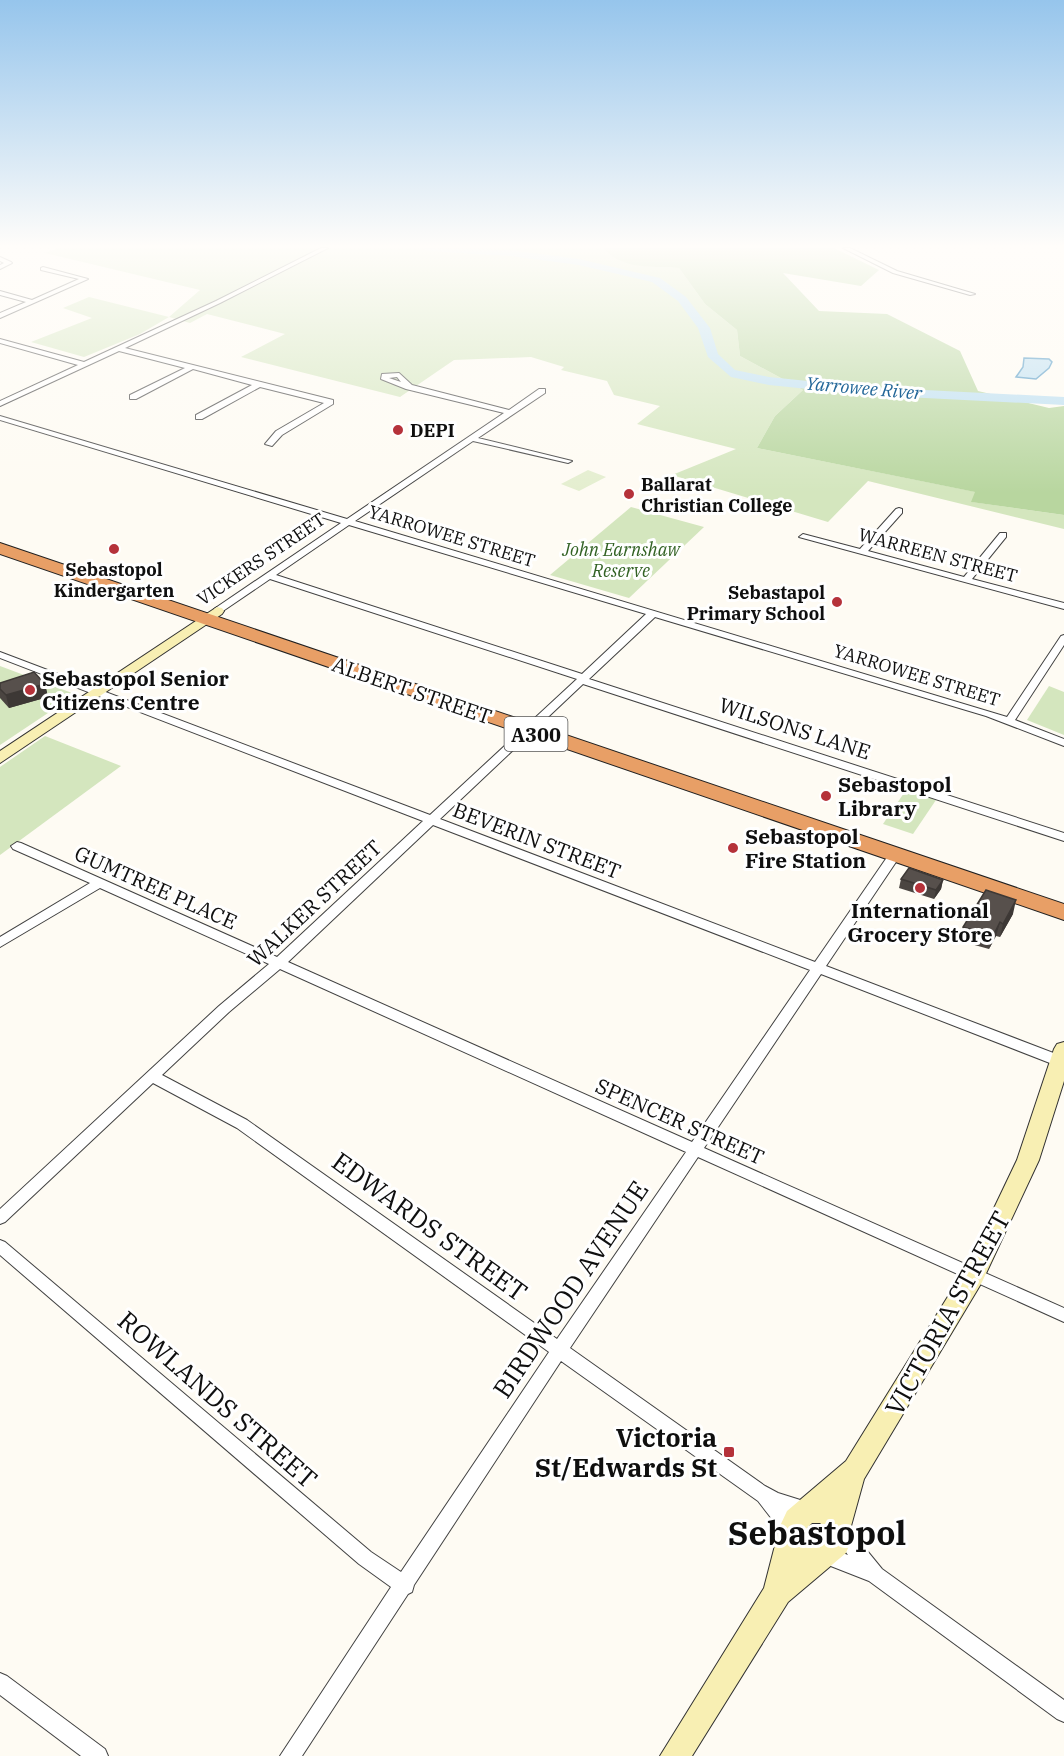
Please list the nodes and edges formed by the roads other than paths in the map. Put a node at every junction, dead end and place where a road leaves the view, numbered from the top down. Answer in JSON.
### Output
{"nodes":[{"id":1,"x":156,"y":330,"type":"edge"},
{"id":2,"x":0,"y":341,"type":"edge"},
{"id":3,"x":117,"y":348,"type":"junction"},
{"id":4,"x":83,"y":364,"type":"junction"},
{"id":5,"x":190,"y":368,"type":"junction"},
{"id":6,"x":259,"y":384,"type":"junction"},
{"id":7,"x":409,"y":387,"type":"dead end"},
{"id":8,"x":542,"y":391,"type":"dead end"},
{"id":9,"x":133,"y":397,"type":"dead end"},
{"id":10,"x":0,"y":404,"type":"edge"},
{"id":11,"x":511,"y":413,"type":"junction"},
{"id":12,"x":199,"y":417,"type":"dead end"},
{"id":13,"x":0,"y":418,"type":"edge"},
{"id":14,"x":473,"y":439,"type":"junction"},
{"id":15,"x":269,"y":444,"type":"dead end"},
{"id":16,"x":568,"y":461,"type":"dead end"},
{"id":17,"x":899,"y":511,"type":"dead end"},
{"id":18,"x":350,"y":523,"type":"junction"},
{"id":19,"x":1002,"y":535,"type":"dead end"},
{"id":20,"x":0,"y":537,"type":"edge"},
{"id":21,"x":803,"y":537,"type":"dead end"},
{"id":22,"x":0,"y":548,"type":"edge"},
{"id":23,"x":862,"y":552,"type":"junction"},
{"id":24,"x":270,"y":576,"type":"junction"},
{"id":25,"x":966,"y":580,"type":"junction"},
{"id":26,"x":1064,"y":606,"type":"edge"},
{"id":27,"x":653,"y":613,"type":"junction"},
{"id":28,"x":211,"y":615,"type":"junction"},
{"id":29,"x":1064,"y":638,"type":"edge"},
{"id":30,"x":0,"y":655,"type":"edge"},
{"id":31,"x":583,"y":679,"type":"junction"},
{"id":32,"x":97,"y":692,"type":"junction"},
{"id":33,"x":1009,"y":721,"type":"junction"},
{"id":34,"x":533,"y":726,"type":"junction"},
{"id":35,"x":1064,"y":743,"type":"edge"},
{"id":36,"x":0,"y":758,"type":"edge"},
{"id":37,"x":432,"y":820,"type":"junction"},
{"id":38,"x":1064,"y":837,"type":"edge"},
{"id":39,"x":17,"y":846,"type":"dead end"},
{"id":40,"x":896,"y":854,"type":"junction"},
{"id":41,"x":100,"y":883,"type":"junction"},
{"id":42,"x":1064,"y":900,"type":"edge"},
{"id":43,"x":1064,"y":912,"type":"edge"},
{"id":44,"x":0,"y":943,"type":"edge"},
{"id":45,"x":278,"y":964,"type":"junction"},
{"id":46,"x":820,"y":969,"type":"junction"},
{"id":47,"x":1062,"y":1055,"type":"edge"},
{"id":48,"x":152,"y":1076,"type":"junction"},
{"id":49,"x":696,"y":1151,"type":"junction"},
{"id":50,"x":0,"y":1218,"type":"edge"},
{"id":51,"x":0,"y":1246,"type":"edge"},
{"id":52,"x":974,"y":1275,"type":"junction"},
{"id":53,"x":1064,"y":1315,"type":"edge"},
{"id":54,"x":558,"y":1352,"type":"junction"},
{"id":55,"x":855,"y":1470,"type":"junction"},
{"id":56,"x":759,"y":1492,"type":"junction"},
{"id":57,"x":801,"y":1521,"type":"junction"},
{"id":58,"x":838,"y":1528,"type":"junction"},
{"id":59,"x":822,"y":1555,"type":"junction"},
{"id":60,"x":876,"y":1575,"type":"junction"},
{"id":61,"x":405,"y":1586,"type":"junction"},
{"id":62,"x":774,"y":1599,"type":"junction"},
{"id":63,"x":0,"y":1683,"type":"edge"},
{"id":64,"x":1064,"y":1712,"type":"edge"},
{"id":65,"x":98,"y":1756,"type":"edge"},
{"id":66,"x":290,"y":1756,"type":"edge"},
{"id":67,"x":675,"y":1756,"type":"edge"}],
"edges":[{"from":1,"to":3,"type":"street"},
{"from":2,"to":4,"type":"street"},
{"from":3,"to":4,"type":"street"},
{"from":3,"to":5,"type":"street"},
{"from":4,"to":10,"type":"street"},
{"from":5,"to":6,"type":"street"},
{"from":5,"to":9,"type":"street"},
{"from":6,"to":12,"type":"street"},
{"from":6,"to":15,"type":"street"},
{"from":7,"to":11,"type":"street"},
{"from":8,"to":11,"type":"street","name":"VICKERS STREET"},
{"from":11,"to":14,"type":"street","name":"VICKERS STREET"},
{"from":13,"to":18,"type":"street","name":"YARROWEE STREET"},
{"from":14,"to":16,"type":"street"},
{"from":14,"to":18,"type":"street","name":"VICKERS STREET"},
{"from":17,"to":23,"type":"street"},
{"from":18,"to":24,"type":"street","name":"VICKERS STREET"},
{"from":18,"to":27,"type":"street","name":"YARROWEE STREET"},
{"from":19,"to":25,"type":"street"},
{"from":20,"to":28,"type":"highway","name":"ALBERT STREET","number":"A300"},
{"from":21,"to":23,"type":"street","name":"WARREEN STREET"},
{"from":22,"to":28,"type":"highway","name":"ALBERT STREET","number":"A300"},
{"from":23,"to":25,"type":"street","name":"WARREEN STREET"},
{"from":24,"to":28,"type":"street","name":"VICKERS STREET"},
{"from":24,"to":31,"type":"street","name":"WILSONS LANE"},
{"from":25,"to":26,"type":"street","name":"WARREEN STREET"},
{"from":27,"to":31,"type":"street","name":"WALKER STREET"},
{"from":27,"to":33,"type":"street","name":"YARROWEE STREET"},
{"from":28,"to":32,"type":"street","name":"VICKERS STREET"},
{"from":28,"to":34,"type":"highway","name":"ALBERT STREET","number":"A300"},
{"from":29,"to":33,"type":"street"},
{"from":30,"to":32,"type":"street","name":"BEVERIN STREET"},
{"from":31,"to":34,"type":"street","name":"WALKER STREET"},
{"from":31,"to":38,"type":"street","name":"WILSONS LANE"},
{"from":32,"to":36,"type":"street","name":"VICKERS STREET"},
{"from":32,"to":37,"type":"street","name":"BEVERIN STREET"},
{"from":33,"to":35,"type":"street","name":"YARROWEE STREET"},
{"from":34,"to":37,"type":"street","name":"WALKER STREET"},
{"from":34,"to":40,"type":"highway","name":"ALBERT STREET","number":"A300"},
{"from":34,"to":42,"type":"highway","name":"ALBERT STREET","number":"A300"},
{"from":37,"to":45,"type":"street","name":"WALKER STREET"},
{"from":37,"to":46,"type":"street","name":"BEVERIN STREET"},
{"from":39,"to":41,"type":"street","name":"GUMTREE PLACE"},
{"from":40,"to":43,"type":"highway","name":"ALBERT STREET","number":"A300"},
{"from":40,"to":46,"type":"street","name":"BIRDWOOD AVENUE"},
{"from":41,"to":44,"type":"street"},
{"from":41,"to":45,"type":"street","name":"GUMTREE PLACE"},
{"from":45,"to":48,"type":"street","name":"WALKER STREET"},
{"from":45,"to":49,"type":"street","name":"SPENCER STREET"},
{"from":46,"to":47,"type":"street","name":"BEVERIN STREET"},
{"from":46,"to":49,"type":"street","name":"BIRDWOOD AVENUE"},
{"from":47,"to":52,"type":"street","name":"VICTORIA STREET"},
{"from":48,"to":50,"type":"street","name":"WALKER STREET"},
{"from":48,"to":54,"type":"street","name":"EDWARDS STREET"},
{"from":49,"to":52,"type":"street","name":"SPENCER STREET"},
{"from":49,"to":54,"type":"street","name":"BIRDWOOD AVENUE"},
{"from":51,"to":61,"type":"street","name":"ROWLANDS STREET"},
{"from":52,"to":53,"type":"street","name":"SPENCER STREET"},
{"from":52,"to":55,"type":"street","name":"VICTORIA STREET"},
{"from":54,"to":56,"type":"street","name":"EDWARDS STREET"},
{"from":54,"to":61,"type":"street","name":"BIRDWOOD AVENUE"},
{"from":55,"to":57,"type":"street","name":"VICTORIA STREET"},
{"from":55,"to":58,"type":"street","name":"VICTORIA STREET"},
{"from":56,"to":57,"type":"street","name":"EDWARDS STREET"},
{"from":56,"to":57,"type":"street","name":"EDWARDS STREET"},
{"from":57,"to":58,"type":"street"},
{"from":57,"to":59,"type":"street"},
{"from":57,"to":62,"type":"street"},
{"from":58,"to":59,"type":"street"},
{"from":58,"to":60,"type":"street"},
{"from":59,"to":60,"type":"street"},
{"from":59,"to":62,"type":"street"},
{"from":60,"to":64,"type":"street"},
{"from":61,"to":66,"type":"street","name":"BIRDWOOD AVENUE"},
{"from":62,"to":67,"type":"street"},
{"from":63,"to":65,"type":"street"}]}
